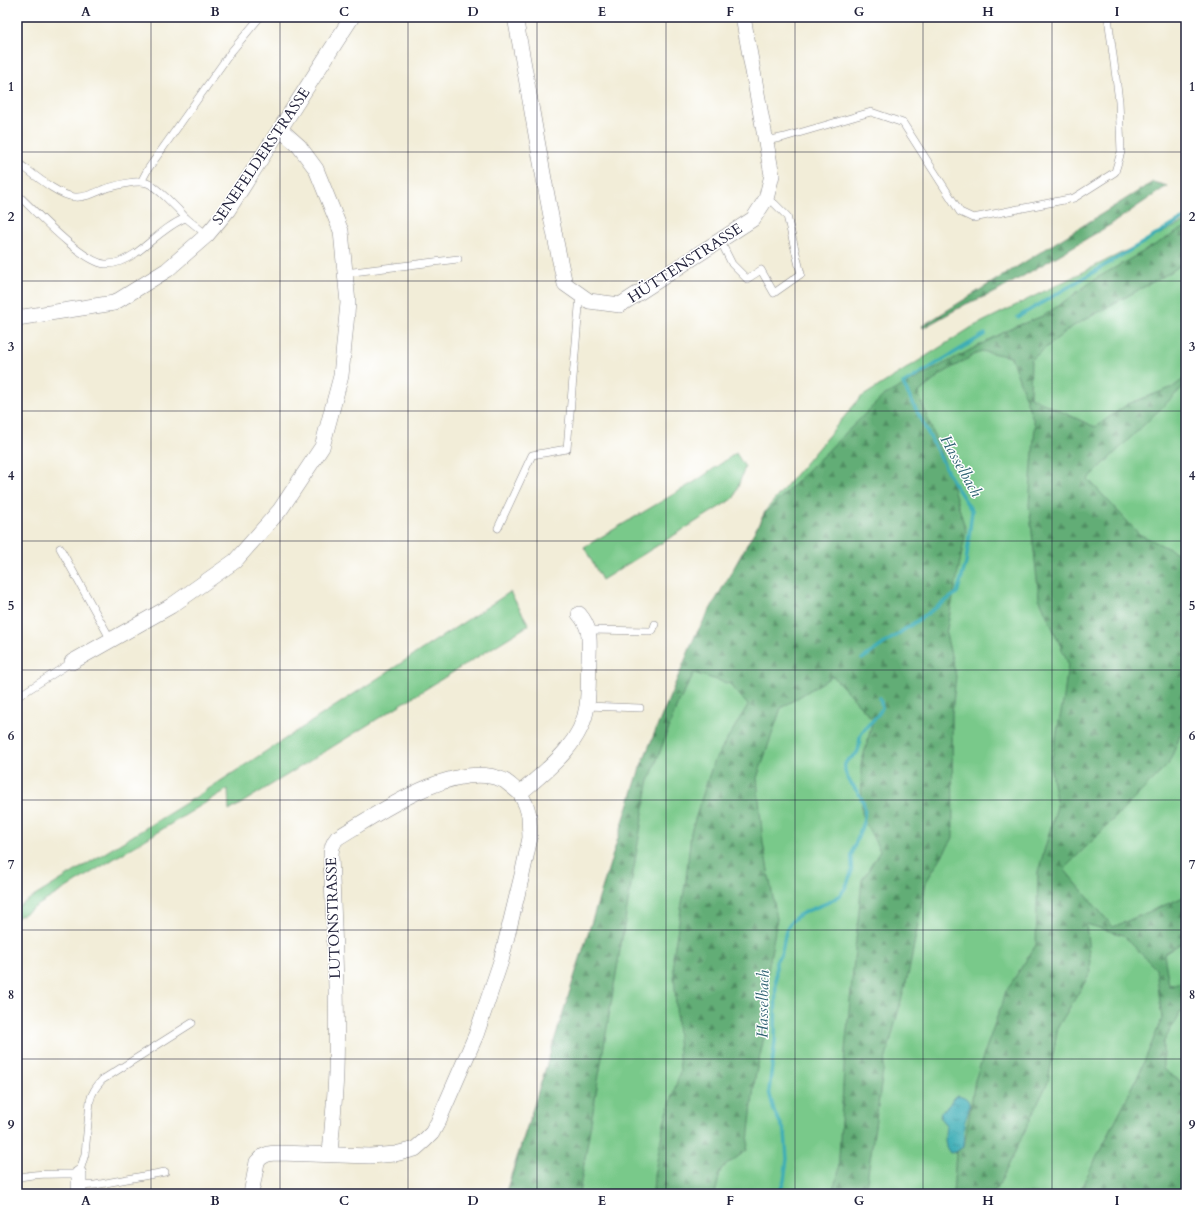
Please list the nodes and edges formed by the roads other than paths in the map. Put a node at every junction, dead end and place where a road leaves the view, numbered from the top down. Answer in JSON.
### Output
{"nodes":[{"id":1,"x":260,"y":17,"type":"edge"},
{"id":2,"x":352,"y":17,"type":"edge"},
{"id":3,"x":515,"y":17,"type":"edge"},
{"id":4,"x":743,"y":17,"type":"edge"},
{"id":5,"x":1108,"y":17,"type":"edge"},
{"id":6,"x":280,"y":129,"type":"junction"},
{"id":7,"x":766,"y":141,"type":"junction"},
{"id":8,"x":17,"y":162,"type":"edge"},
{"id":9,"x":141,"y":182,"type":"junction"},
{"id":10,"x":17,"y":194,"type":"edge"},
{"id":11,"x":766,"y":199,"type":"junction"},
{"id":12,"x":186,"y":218,"type":"junction"},
{"id":13,"x":207,"y":235,"type":"junction"},
{"id":14,"x":720,"y":240,"type":"junction"},
{"id":15,"x":458,"y":259,"type":"dead end"},
{"id":16,"x":345,"y":273,"type":"junction"},
{"id":17,"x":580,"y":294,"type":"junction"},
{"id":18,"x":17,"y":318,"type":"edge"},
{"id":19,"x":498,"y":528,"type":"dead end"},
{"id":20,"x":60,"y":548,"type":"dead end"},
{"id":21,"x":579,"y":614,"type":"dead end"},
{"id":22,"x":655,"y":624,"type":"dead end"},
{"id":23,"x":589,"y":630,"type":"junction"},
{"id":24,"x":111,"y":640,"type":"junction"},
{"id":25,"x":72,"y":662,"type":"joint"},
{"id":26,"x":17,"y":697,"type":"edge"},
{"id":27,"x":587,"y":706,"type":"junction"},
{"id":28,"x":640,"y":708,"type":"dead end"},
{"id":29,"x":520,"y":793,"type":"junction"},
{"id":30,"x":192,"y":1023,"type":"dead end"},
{"id":31,"x":330,"y":1154,"type":"junction"},
{"id":32,"x":165,"y":1172,"type":"dead end"},
{"id":33,"x":17,"y":1178,"type":"edge"},
{"id":34,"x":78,"y":1185,"type":"edge"},
{"id":35,"x":251,"y":1194,"type":"edge"}],
"edges":[{"from":1,"to":9,"type":"lane"},
{"from":2,"to":6,"type":"street","name":"SENEFELDERSTRASSE"},
{"from":3,"to":17,"type":"street","name":"HÜTTENSTRASSE"},
{"from":4,"to":7,"type":"street","name":"HÜTTENSTRASSE"},
{"from":5,"to":7,"type":"lane"},
{"from":6,"to":13,"type":"street","name":"SENEFELDERSTRASSE"},
{"from":6,"to":16,"type":"street"},
{"from":7,"to":11,"type":"street","name":"HÜTTENSTRASSE"},
{"from":8,"to":9,"type":"lane"},
{"from":9,"to":12,"type":"lane"},
{"from":10,"to":12,"type":"lane"},
{"from":11,"to":14,"type":"street","name":"HÜTTENSTRASSE"},
{"from":11,"to":14,"type":"lane"},
{"from":12,"to":13,"type":"lane"},
{"from":13,"to":18,"type":"street","name":"SENEFELDERSTRASSE"},
{"from":14,"to":17,"type":"street","name":"HÜTTENSTRASSE"},
{"from":15,"to":16,"type":"lane"},
{"from":16,"to":24,"type":"street"},
{"from":17,"to":19,"type":"lane"},
{"from":20,"to":24,"type":"lane"},
{"from":21,"to":23,"type":"street"},
{"from":22,"to":23,"type":"lane"},
{"from":23,"to":27,"type":"street"},
{"from":24,"to":25,"type":"street"},
{"from":25,"to":26,"type":"lane"},
{"from":27,"to":28,"type":"lane"},
{"from":27,"to":29,"type":"street"},
{"from":29,"to":31,"type":"street"},
{"from":29,"to":31,"type":"street","name":"LUTONSTRASSE"},
{"from":30,"to":34,"type":"lane"},
{"from":31,"to":35,"type":"street"},
{"from":32,"to":34,"type":"lane"},
{"from":33,"to":34,"type":"lane"}]}
